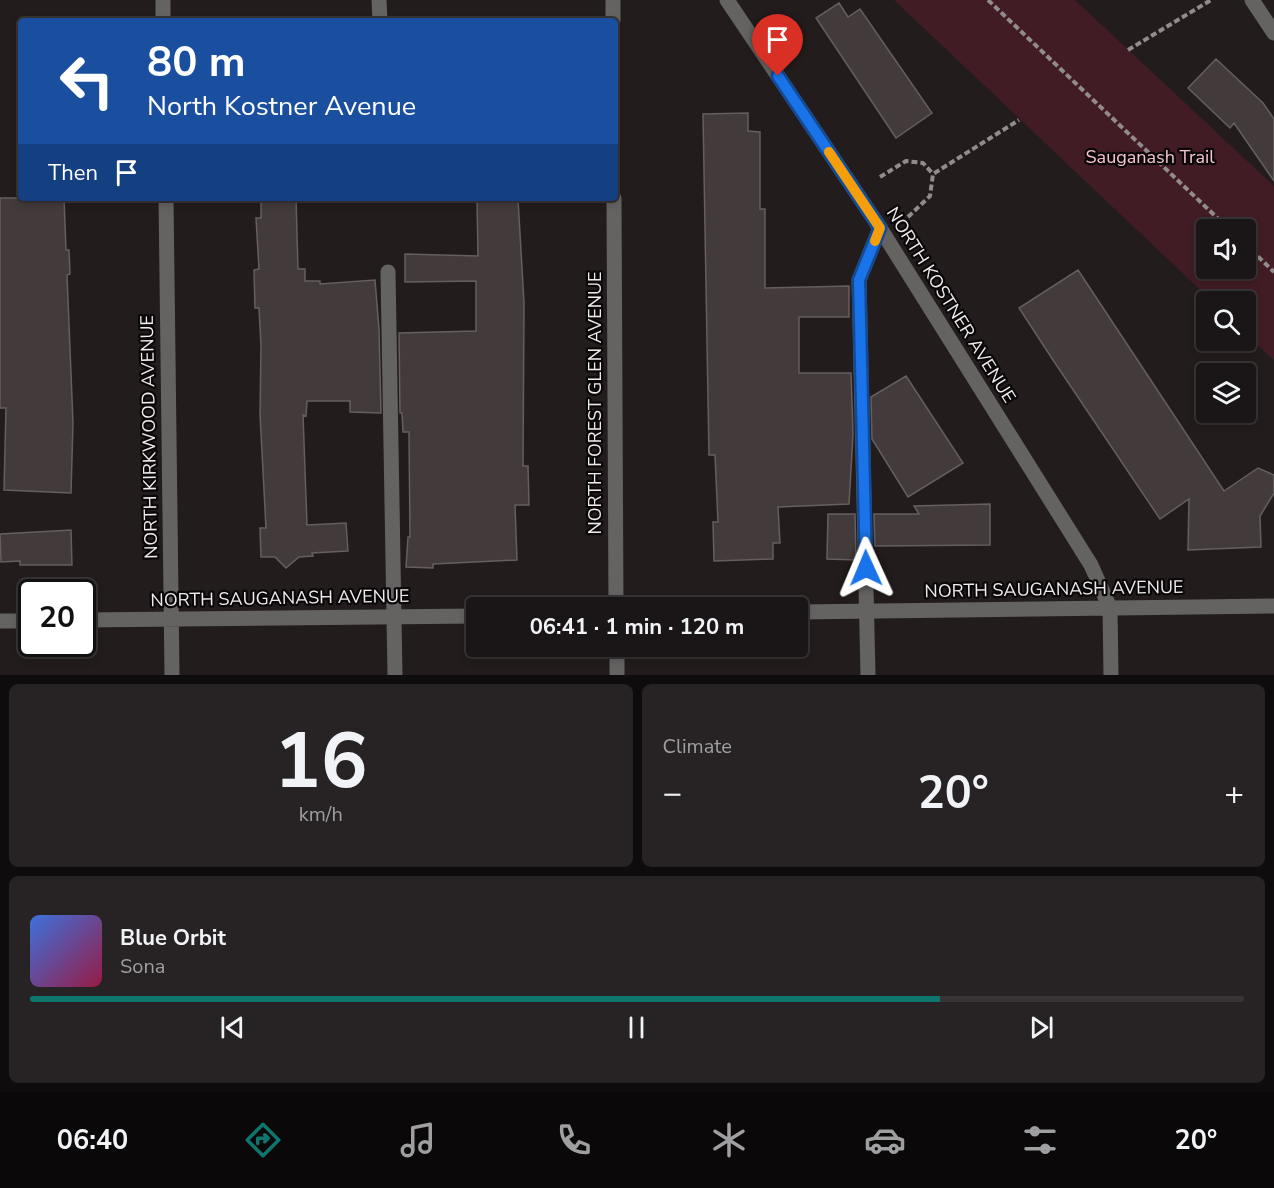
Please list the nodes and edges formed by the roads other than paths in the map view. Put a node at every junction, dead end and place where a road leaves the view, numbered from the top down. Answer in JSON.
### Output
{"nodes":[{"id":1,"x":163,"y":0,"type":"edge"},
{"id":2,"x":379,"y":0,"type":"edge"},
{"id":3,"x":613,"y":0,"type":"edge"},
{"id":4,"x":727,"y":0,"type":"edge"},
{"id":5,"x":1252,"y":0,"type":"edge"},
{"id":6,"x":163,"y":18,"type":"edge"},
{"id":7,"x":380,"y":18,"type":"edge"},
{"id":8,"x":613,"y":18,"type":"edge"},
{"id":9,"x":1274,"y":33,"type":"edge"},
{"id":10,"x":166,"y":201,"type":"edge"},
{"id":11,"x":614,"y":201,"type":"edge"},
{"id":12,"x":880,"y":228,"type":"junction"},
{"id":13,"x":388,"y":272,"type":"dead end"},
{"id":14,"x":616,"y":597,"type":"edge"},
{"id":15,"x":1274,"y":606,"type":"edge"},
{"id":16,"x":1110,"y":608,"type":"junction"},
{"id":17,"x":867,"y":611,"type":"junction"},
{"id":18,"x":808,"y":612,"type":"edge"},
{"id":19,"x":394,"y":616,"type":"junction"},
{"id":20,"x":466,"y":616,"type":"edge"},
{"id":21,"x":96,"y":620,"type":"edge"},
{"id":22,"x":171,"y":620,"type":"junction"},
{"id":23,"x":0,"y":621,"type":"edge"},
{"id":24,"x":18,"y":621,"type":"edge"},
{"id":25,"x":617,"y":657,"type":"edge"},
{"id":26,"x":172,"y":675,"type":"edge"},
{"id":27,"x":395,"y":675,"type":"edge"},
{"id":28,"x":617,"y":675,"type":"edge"},
{"id":29,"x":868,"y":675,"type":"edge"},
{"id":30,"x":1111,"y":675,"type":"edge"}],
"edges":[{"from":1,"to":6,"type":"street"},
{"from":2,"to":7,"type":"street"},
{"from":3,"to":8,"type":"street"},
{"from":4,"to":12,"type":"street","name":"NORTH KOSTNER AVENUE"},
{"from":5,"to":9,"type":"street"},
{"from":10,"to":22,"type":"street","name":"NORTH KIRKWOOD AVENUE"},
{"from":11,"to":14,"type":"street","name":"NORTH FOREST GLEN AVENUE"},
{"from":12,"to":16,"type":"street","name":"NORTH KOSTNER AVENUE"},
{"from":12,"to":17,"type":"street"},
{"from":13,"to":19,"type":"street"},
{"from":15,"to":16,"type":"street","name":"NORTH SAUGANASH AVENUE"},
{"from":16,"to":17,"type":"street","name":"NORTH SAUGANASH AVENUE"},
{"from":16,"to":30,"type":"street"},
{"from":17,"to":18,"type":"street","name":"NORTH SAUGANASH AVENUE"},
{"from":17,"to":29,"type":"street"},
{"from":19,"to":20,"type":"street","name":"NORTH SAUGANASH AVENUE"},
{"from":19,"to":22,"type":"street","name":"NORTH SAUGANASH AVENUE"},
{"from":19,"to":27,"type":"street"},
{"from":21,"to":22,"type":"street","name":"NORTH SAUGANASH AVENUE"},
{"from":22,"to":26,"type":"street","name":"NORTH KIRKWOOD AVENUE"},
{"from":23,"to":24,"type":"street"},
{"from":25,"to":28,"type":"street"}]}
